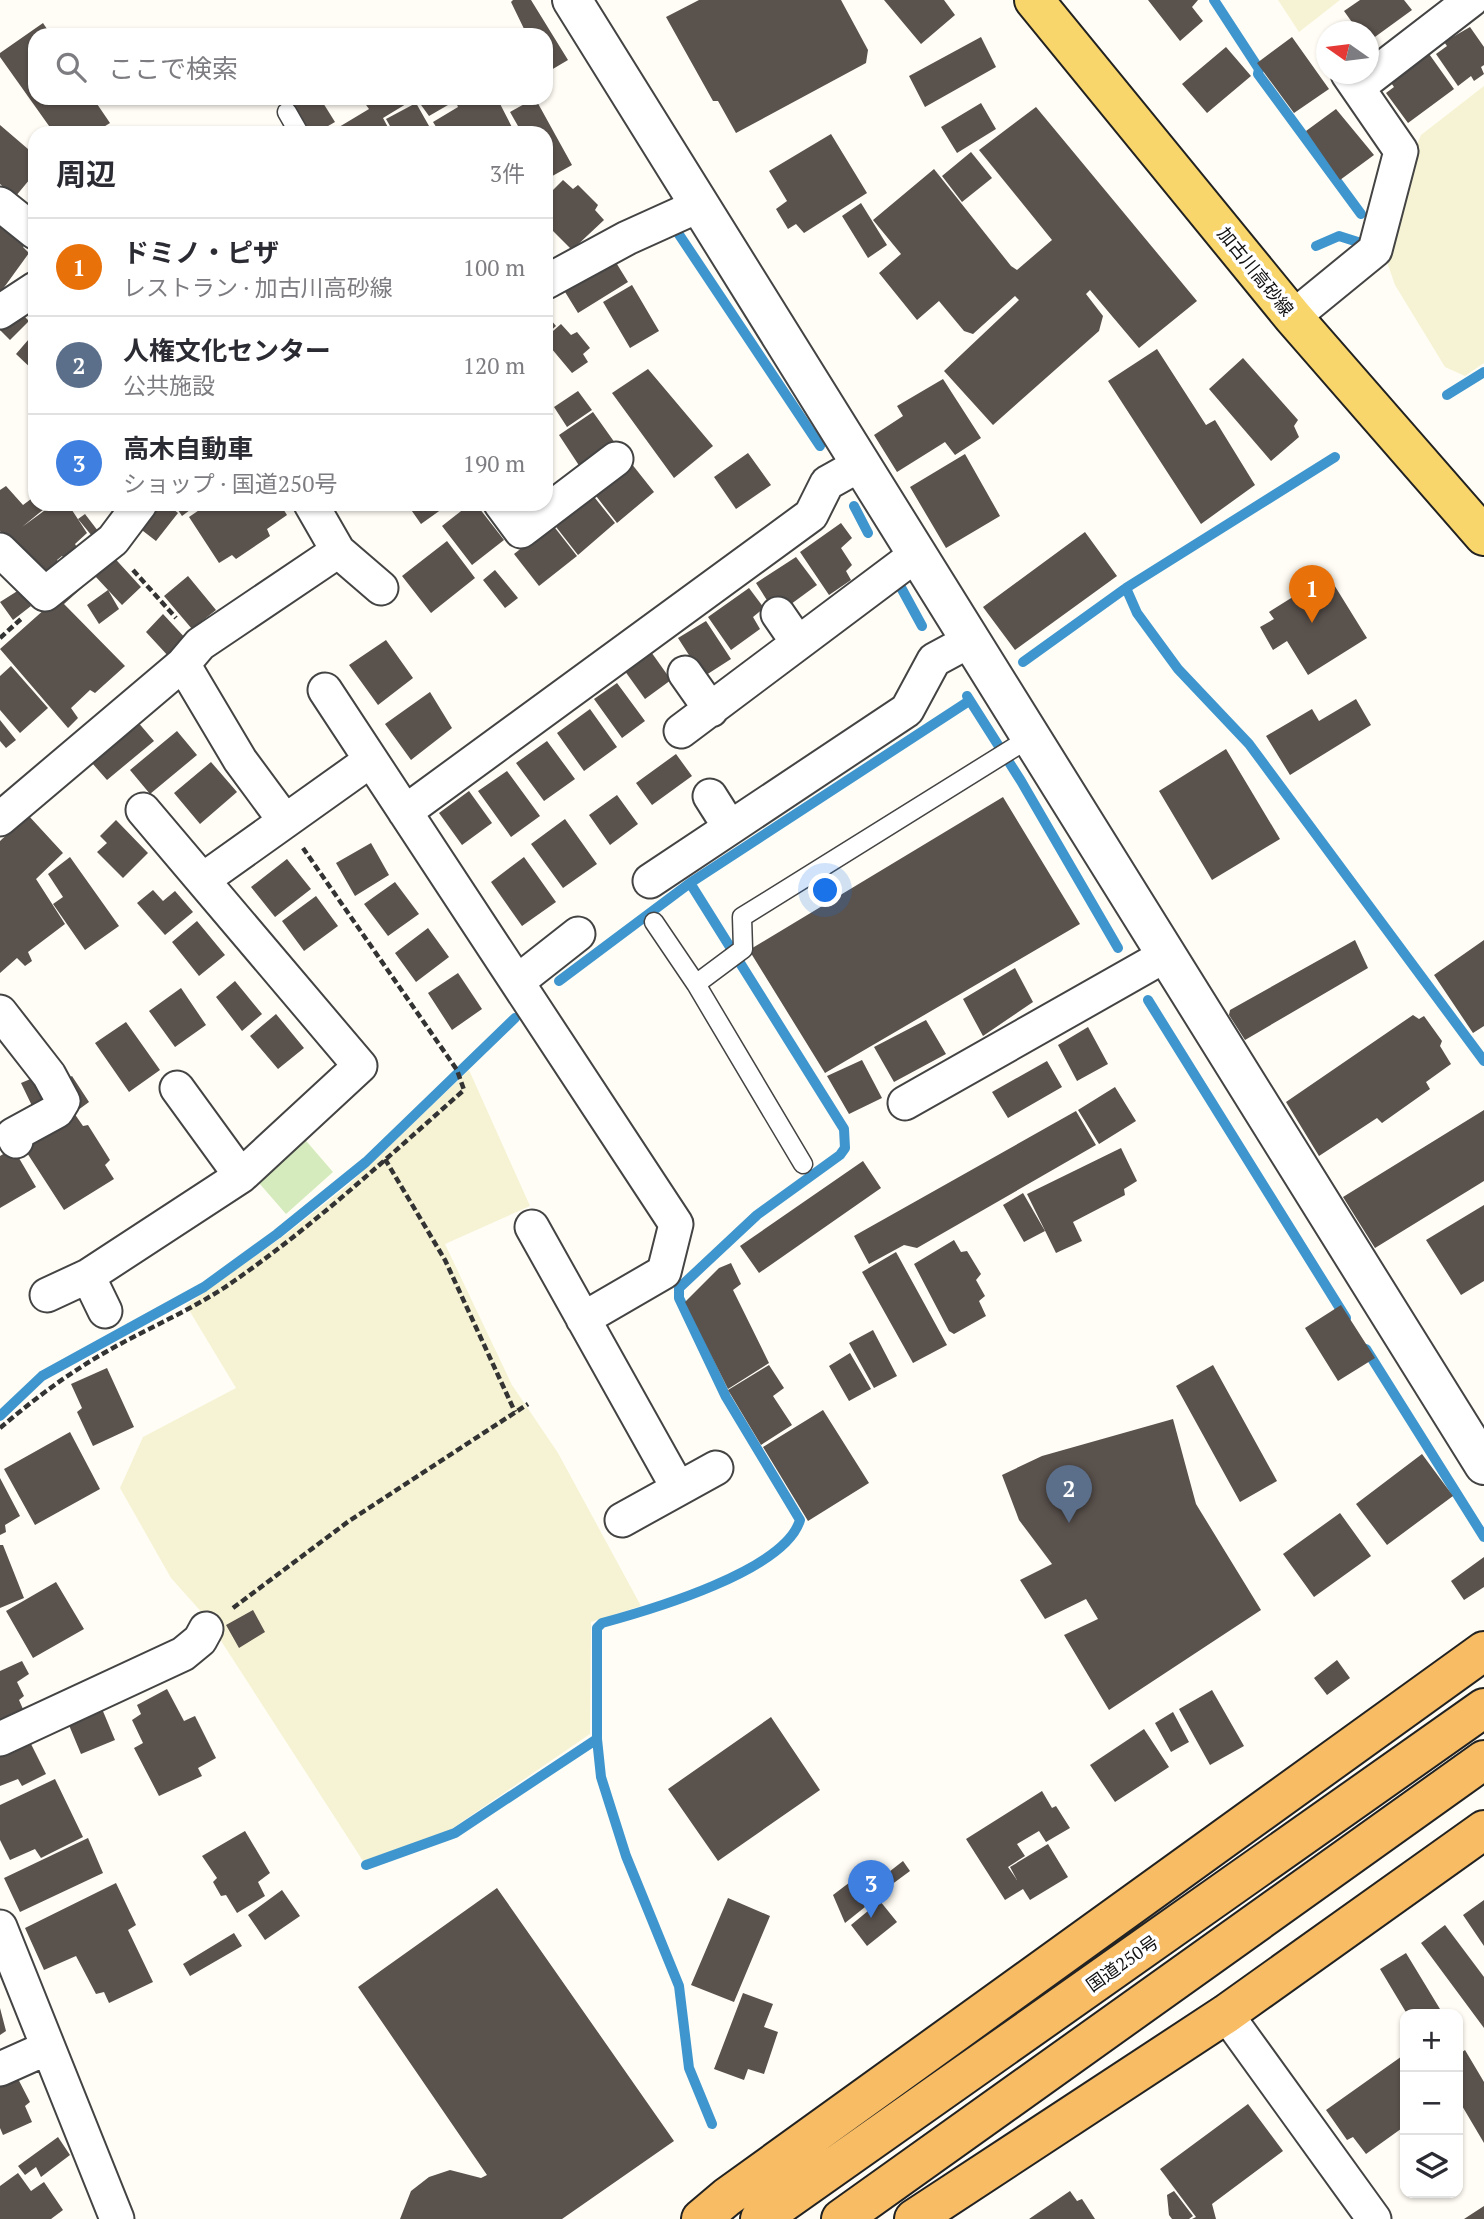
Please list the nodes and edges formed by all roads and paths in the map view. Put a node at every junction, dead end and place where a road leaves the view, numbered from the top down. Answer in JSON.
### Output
{"nodes":[{"id":1,"x":572,"y":0,"type":"edge"},
{"id":2,"x":1034,"y":0,"type":"edge"},
{"id":3,"x":1471,"y":0,"type":"edge"},
{"id":4,"x":1379,"y":62,"type":"edge"},
{"id":5,"x":1356,"y":84,"type":"edge"},
{"id":6,"x":288,"y":112,"type":"dead end"},
{"id":7,"x":295,"y":126,"type":"edge"},
{"id":8,"x":0,"y":204,"type":"edge"},
{"id":9,"x":700,"y":205,"type":"junction"},
{"id":10,"x":28,"y":226,"type":"edge"},
{"id":11,"x":553,"y":278,"type":"edge"},
{"id":12,"x":28,"y":294,"type":"edge"},
{"id":13,"x":0,"y":312,"type":"edge"},
{"id":14,"x":1293,"y":317,"type":"junction"},
{"id":15,"x":616,"y":459,"type":"dead end"},
{"id":16,"x":861,"y":464,"type":"junction"},
{"id":17,"x":553,"y":507,"type":"edge"},
{"id":18,"x":135,"y":511,"type":"edge"},
{"id":19,"x":315,"y":511,"type":"edge"},
{"id":20,"x":506,"y":511,"type":"edge"},
{"id":21,"x":547,"y":511,"type":"edge"},
{"id":22,"x":1484,"y":536,"type":"edge"},
{"id":23,"x":113,"y":540,"type":"junction"},
{"id":24,"x":0,"y":551,"type":"edge"},
{"id":25,"x":338,"y":551,"type":"junction"},
{"id":26,"x":917,"y":554,"type":"junction"},
{"id":27,"x":381,"y":588,"type":"dead end"},
{"id":28,"x":778,"y":614,"type":"dead end"},
{"id":29,"x":971,"y":640,"type":"junction"},
{"id":30,"x":798,"y":643,"type":"junction"},
{"id":31,"x":192,"y":654,"type":"junction"},
{"id":32,"x":685,"y":673,"type":"dead end"},
{"id":33,"x":325,"y":690,"type":"dead end"},
{"id":34,"x":711,"y":710,"type":"junction"},
{"id":35,"x":681,"y":731,"type":"dead end"},
{"id":36,"x":1024,"y":742,"type":"junction"},
{"id":37,"x":371,"y":760,"type":"junction"},
{"id":38,"x":710,"y":796,"type":"dead end"},
{"id":39,"x":143,"y":810,"type":"dead end"},
{"id":40,"x":405,"y":812,"type":"junction"},
{"id":41,"x":0,"y":819,"type":"edge"},
{"id":42,"x":285,"y":821,"type":"junction"},
{"id":43,"x":729,"y":826,"type":"junction"},
{"id":44,"x":204,"y":879,"type":"junction"},
{"id":45,"x":649,"y":881,"type":"dead end"},
{"id":46,"x":654,"y":922,"type":"dead end"},
{"id":47,"x":578,"y":934,"type":"dead end"},
{"id":48,"x":1166,"y":955,"type":"junction"},
{"id":49,"x":517,"y":982,"type":"junction"},
{"id":50,"x":696,"y":984,"type":"junction"},
{"id":51,"x":0,"y":1012,"type":"edge"},
{"id":52,"x":177,"y":1088,"type":"dead end"},
{"id":53,"x":905,"y":1103,"type":"dead end"},
{"id":54,"x":8,"y":1145,"type":"edge"},
{"id":55,"x":385,"y":1159,"type":"dead end"},
{"id":56,"x":803,"y":1164,"type":"dead end"},
{"id":57,"x":241,"y":1176,"type":"junction"},
{"id":58,"x":531,"y":1227,"type":"dead end"},
{"id":59,"x":88,"y":1276,"type":"junction"},
{"id":60,"x":47,"y":1295,"type":"dead end"},
{"id":61,"x":104,"y":1311,"type":"dead end"},
{"id":62,"x":583,"y":1318,"type":"junction"},
{"id":63,"x":528,"y":1404,"type":"dead end"},
{"id":64,"x":515,"y":1412,"type":"junction"},
{"id":65,"x":1484,"y":1465,"type":"edge"},
{"id":66,"x":716,"y":1468,"type":"dead end"},
{"id":67,"x":678,"y":1488,"type":"junction"},
{"id":68,"x":622,"y":1520,"type":"dead end"},
{"id":69,"x":206,"y":1629,"type":"joint"},
{"id":70,"x":1484,"y":1651,"type":"edge"},
{"id":71,"x":1484,"y":1708,"type":"edge"},
{"id":72,"x":0,"y":1739,"type":"edge"},
{"id":73,"x":1484,"y":1760,"type":"edge"},
{"id":74,"x":1484,"y":1830,"type":"edge"},
{"id":75,"x":0,"y":1927,"type":"edge"},
{"id":76,"x":1226,"y":2014,"type":"junction"},
{"id":77,"x":47,"y":2048,"type":"junction"},
{"id":78,"x":0,"y":2068,"type":"edge"},
{"id":79,"x":117,"y":2219,"type":"edge"},
{"id":80,"x":701,"y":2219,"type":"edge"},
{"id":81,"x":760,"y":2219,"type":"edge"},
{"id":82,"x":841,"y":2219,"type":"edge"},
{"id":83,"x":914,"y":2219,"type":"edge"},
{"id":84,"x":1374,"y":2219,"type":"edge"}],
"edges":[{"from":1,"to":9,"type":"street"},
{"from":2,"to":14,"type":"main road","name":"加古川高砂線"},
{"from":3,"to":4,"type":"street"},
{"from":5,"to":14,"type":"street"},
{"from":6,"to":7,"type":"lane"},
{"from":8,"to":10,"type":"street"},
{"from":9,"to":11,"type":"street"},
{"from":9,"to":16,"type":"street"},
{"from":12,"to":13,"type":"street"},
{"from":14,"to":22,"type":"main road","name":"加古川高砂線"},
{"from":15,"to":17,"type":"street"},
{"from":16,"to":26,"type":"street"},
{"from":16,"to":40,"type":"street"},
{"from":18,"to":23,"type":"street"},
{"from":19,"to":25,"type":"street"},
{"from":20,"to":21,"type":"street"},
{"from":23,"to":24,"type":"street"},
{"from":23,"to":31,"type":"path"},
{"from":25,"to":27,"type":"street"},
{"from":25,"to":31,"type":"street"},
{"from":26,"to":29,"type":"street"},
{"from":26,"to":30,"type":"street"},
{"from":28,"to":30,"type":"street"},
{"from":29,"to":36,"type":"street"},
{"from":29,"to":43,"type":"street"},
{"from":30,"to":34,"type":"street"},
{"from":31,"to":41,"type":"street"},
{"from":31,"to":42,"type":"street"},
{"from":32,"to":34,"type":"street"},
{"from":33,"to":37,"type":"street"},
{"from":34,"to":35,"type":"street"},
{"from":36,"to":48,"type":"street"},
{"from":36,"to":50,"type":"lane"},
{"from":37,"to":40,"type":"street"},
{"from":37,"to":42,"type":"street"},
{"from":38,"to":43,"type":"street"},
{"from":39,"to":44,"type":"street"},
{"from":40,"to":49,"type":"street"},
{"from":42,"to":44,"type":"street"},
{"from":43,"to":45,"type":"street"},
{"from":44,"to":57,"type":"street"},
{"from":46,"to":50,"type":"lane"},
{"from":47,"to":49,"type":"street"},
{"from":48,"to":53,"type":"street"},
{"from":48,"to":65,"type":"street"},
{"from":49,"to":62,"type":"street"},
{"from":50,"to":56,"type":"lane"},
{"from":51,"to":54,"type":"street"},
{"from":52,"to":57,"type":"street"},
{"from":55,"to":64,"type":"path"},
{"from":57,"to":59,"type":"street"},
{"from":58,"to":62,"type":"street"},
{"from":59,"to":60,"type":"street"},
{"from":59,"to":61,"type":"street"},
{"from":62,"to":67,"type":"street"},
{"from":63,"to":64,"type":"path"},
{"from":64,"to":69,"type":"path"},
{"from":66,"to":67,"type":"street"},
{"from":67,"to":68,"type":"street"},
{"from":69,"to":72,"type":"street"},
{"from":70,"to":80,"type":"highway"},
{"from":71,"to":81,"type":"highway","name":"国道250号"},
{"from":73,"to":82,"type":"highway"},
{"from":74,"to":76,"type":"highway"},
{"from":75,"to":77,"type":"street"},
{"from":76,"to":83,"type":"highway"},
{"from":76,"to":84,"type":"street"},
{"from":77,"to":78,"type":"street"},
{"from":77,"to":79,"type":"street"}]}
